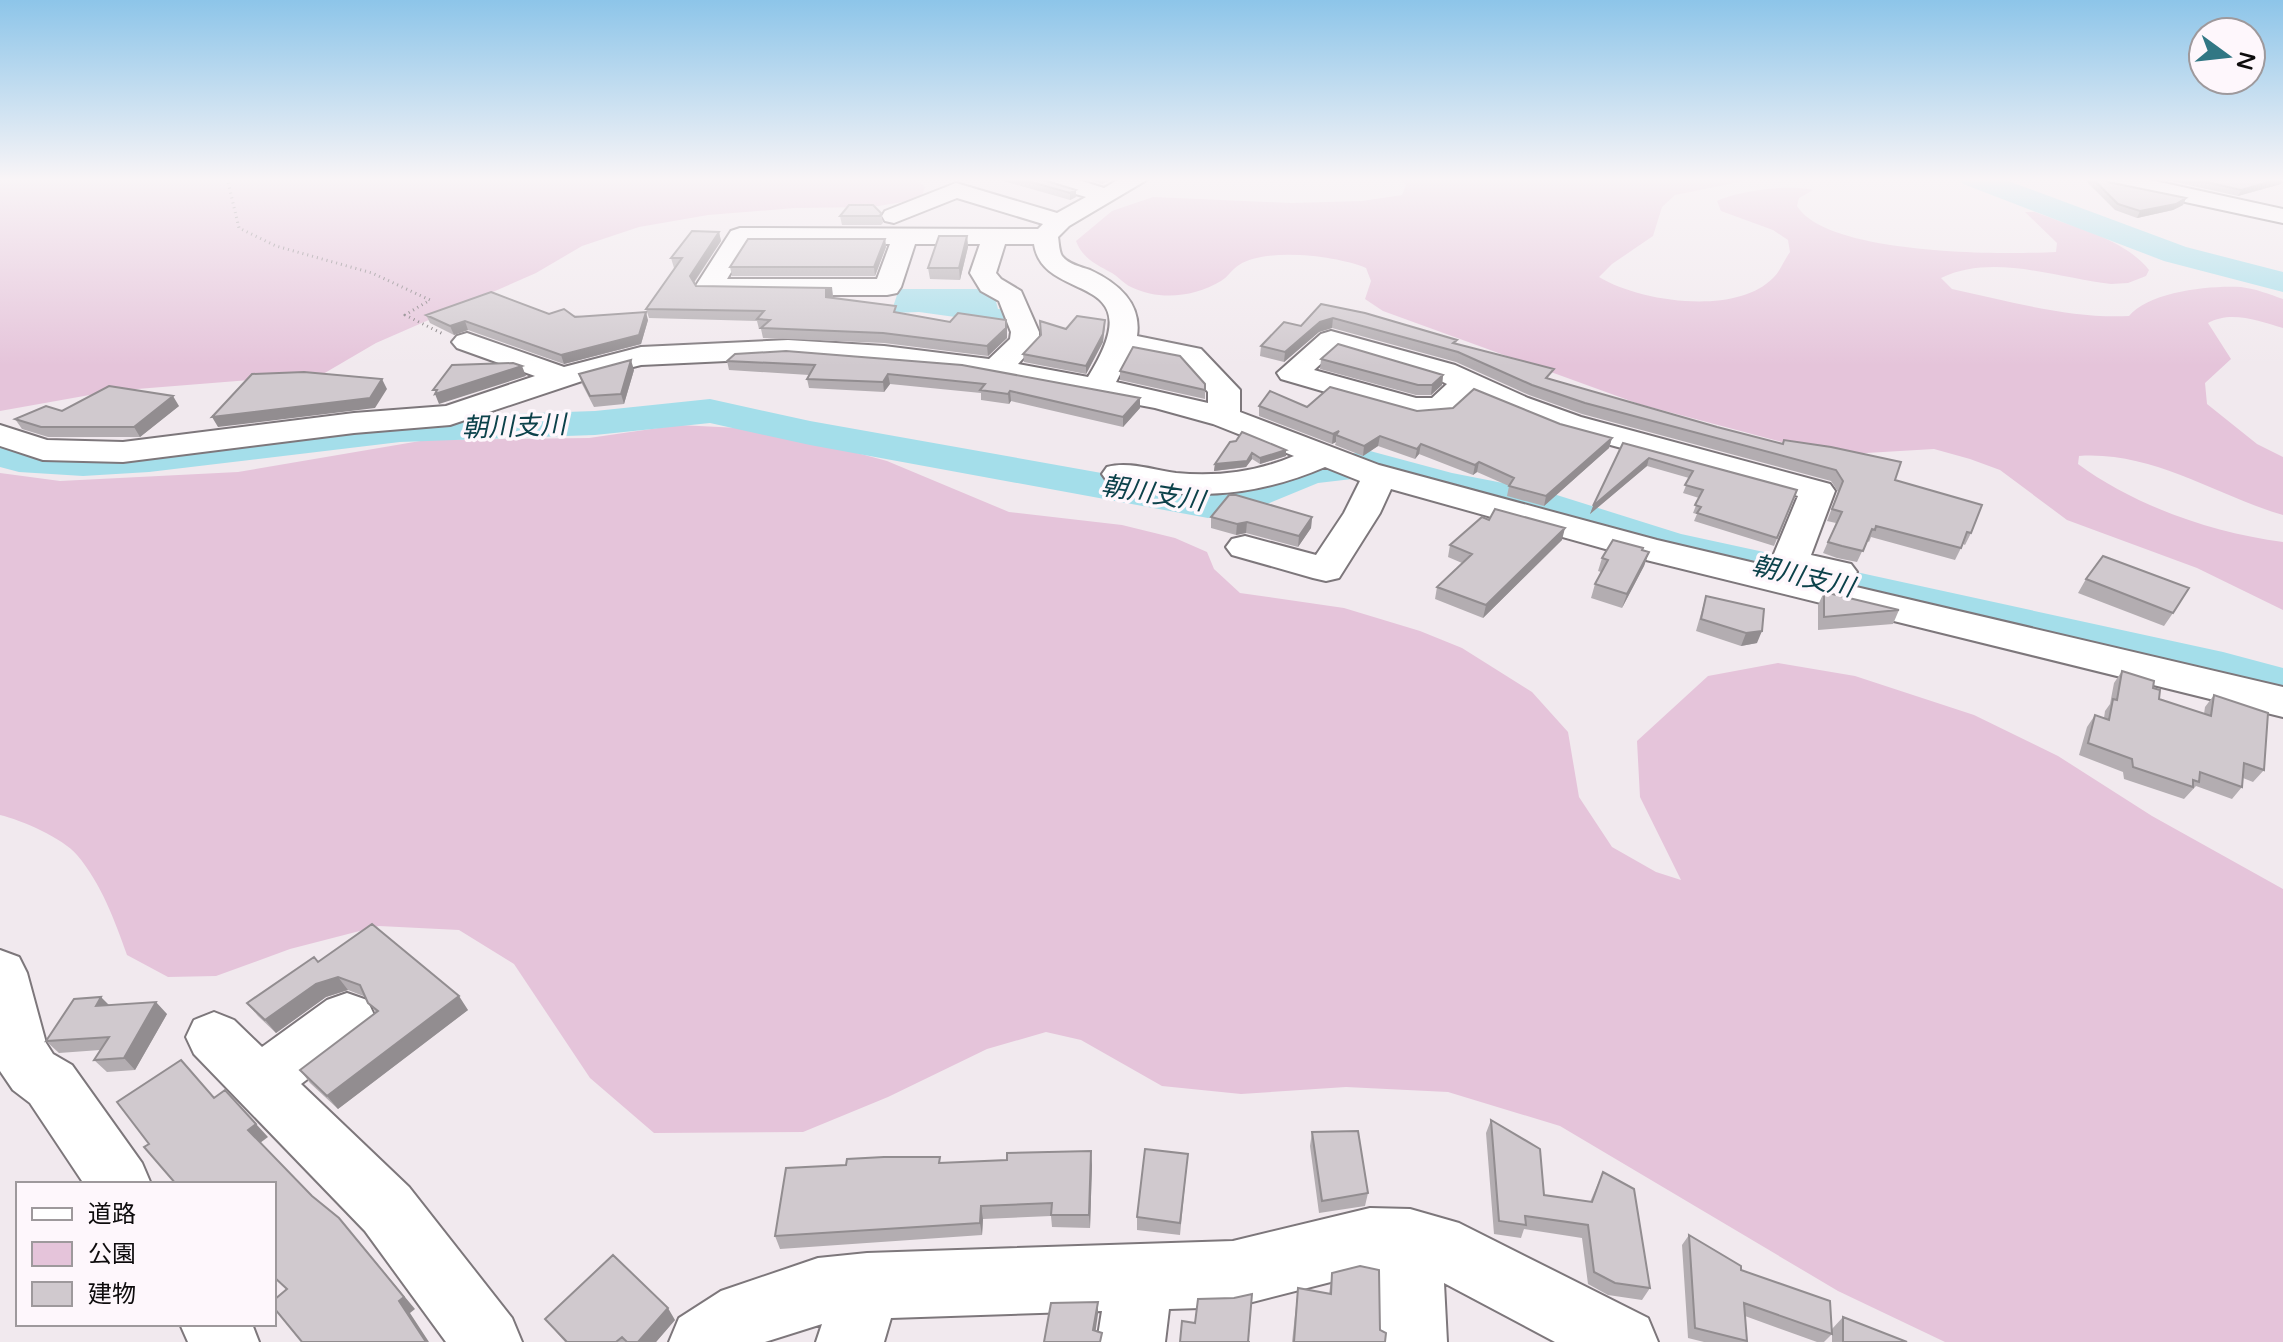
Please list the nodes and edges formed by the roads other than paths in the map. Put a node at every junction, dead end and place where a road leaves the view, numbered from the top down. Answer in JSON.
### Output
{"nodes":[{"id":1,"x":737,"y":241,"type":"edge"},
{"id":2,"x":896,"y":241,"type":"edge"},
{"id":3,"x":994,"y":241,"type":"edge"},
{"id":4,"x":1050,"y":241,"type":"edge"},
{"id":5,"x":467,"y":342,"type":"road end"},
{"id":6,"x":1122,"y":342,"type":"junction"},
{"id":7,"x":996,"y":369,"type":"junction"},
{"id":8,"x":562,"y":376,"type":"junction"},
{"id":9,"x":1466,"y":382,"type":"dead end"},
{"id":10,"x":1098,"y":386,"type":"junction"},
{"id":11,"x":1224,"y":417,"type":"junction"},
{"id":12,"x":1570,"y":424,"type":"junction"},
{"id":13,"x":0,"y":435,"type":"edge"},
{"id":14,"x":1540,"y":450,"type":"edge"},
{"id":15,"x":1352,"y":466,"type":"junction"},
{"id":16,"x":1119,"y":474,"type":"dead end"},
{"id":17,"x":1675,"y":534,"type":"dead end"},
{"id":18,"x":1245,"y":547,"type":"dead end"},
{"id":19,"x":1790,"y":561,"type":"junction"},
{"id":20,"x":1923,"y":607,"type":"junction"},
{"id":21,"x":2283,"y":702,"type":"edge"},
{"id":22,"x":0,"y":973,"type":"edge"},
{"id":23,"x":347,"y":1017,"type":"dead end"},
{"id":24,"x":214,"y":1037,"type":"dead end"},
{"id":25,"x":259,"y":1082,"type":"junction"},
{"id":26,"x":119,"y":1182,"type":"edge"},
{"id":27,"x":1410,"y":1241,"type":"junction"},
{"id":28,"x":1140,"y":1279,"type":"junction"},
{"id":29,"x":859,"y":1314,"type":"edge"},
{"id":30,"x":488,"y":1342,"type":"edge"},
{"id":31,"x":703,"y":1342,"type":"edge"},
{"id":32,"x":1131,"y":1342,"type":"edge"},
{"id":33,"x":1413,"y":1342,"type":"edge"},
{"id":34,"x":1624,"y":1342,"type":"edge"}],
"edges":[{"from":1,"to":2,"type":"street"},
{"from":3,"to":7,"type":"street"},
{"from":4,"to":6,"type":"street"},
{"from":5,"to":8,"type":"street"},
{"from":6,"to":10,"type":"street"},
{"from":6,"to":11,"type":"street"},
{"from":7,"to":8,"type":"street"},
{"from":7,"to":10,"type":"street"},
{"from":8,"to":13,"type":"street"},
{"from":9,"to":12,"type":"street"},
{"from":10,"to":11,"type":"street"},
{"from":11,"to":15,"type":"street"},
{"from":12,"to":14,"type":"street"},
{"from":12,"to":19,"type":"street"},
{"from":15,"to":16,"type":"street"},
{"from":15,"to":18,"type":"street"},
{"from":15,"to":20,"type":"street"},
{"from":17,"to":19,"type":"street"},
{"from":19,"to":20,"type":"street"},
{"from":20,"to":21,"type":"street"},
{"from":22,"to":26,"type":"street"},
{"from":23,"to":25,"type":"street"},
{"from":24,"to":25,"type":"street"},
{"from":25,"to":30,"type":"street"},
{"from":27,"to":28,"type":"street"},
{"from":27,"to":33,"type":"street"},
{"from":27,"to":34,"type":"street"},
{"from":28,"to":29,"type":"street"},
{"from":28,"to":32,"type":"street"},
{"from":29,"to":31,"type":"street"}]}
